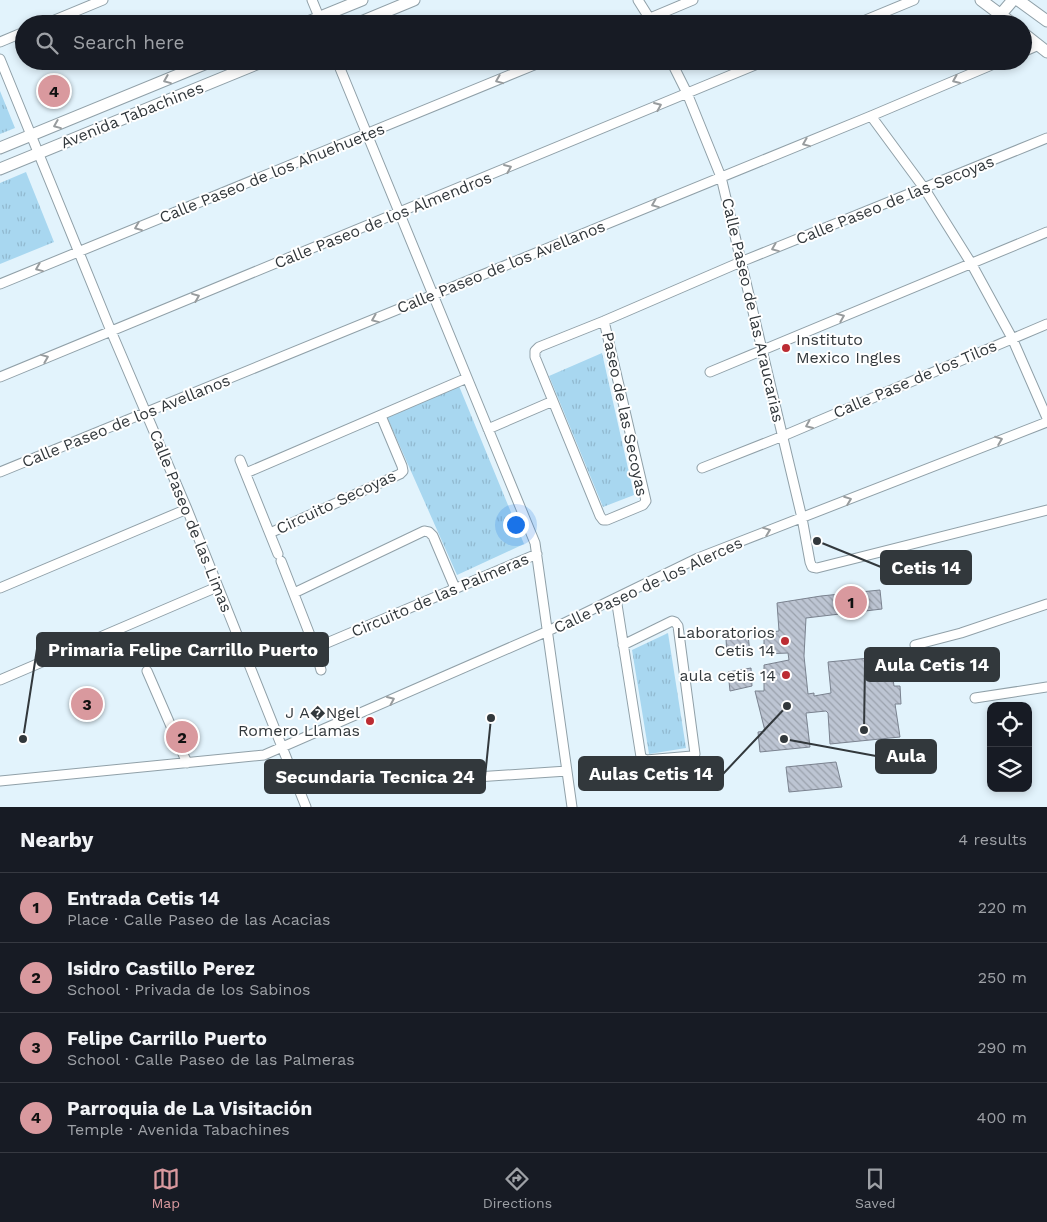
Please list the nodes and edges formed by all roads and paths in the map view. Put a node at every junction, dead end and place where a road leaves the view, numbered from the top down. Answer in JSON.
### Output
{"nodes":[{"id":1,"x":104,"y":0,"type":"edge"},
{"id":2,"x":312,"y":0,"type":"edge"},
{"id":3,"x":362,"y":0,"type":"edge"},
{"id":4,"x":414,"y":0,"type":"edge"},
{"id":5,"x":638,"y":0,"type":"edge"},
{"id":6,"x":693,"y":0,"type":"edge"},
{"id":7,"x":914,"y":0,"type":"edge"},
{"id":8,"x":980,"y":0,"type":"edge"},
{"id":9,"x":1013,"y":0,"type":"edge"},
{"id":10,"x":1018,"y":0,"type":"edge"},
{"id":11,"x":1001,"y":14,"type":"joint"},
{"id":12,"x":67,"y":15,"type":"edge"},
{"id":13,"x":318,"y":15,"type":"edge"},
{"id":14,"x":326,"y":15,"type":"edge"},
{"id":15,"x":378,"y":15,"type":"edge"},
{"id":16,"x":647,"y":15,"type":"edge"},
{"id":17,"x":663,"y":15,"type":"edge"},
{"id":18,"x":878,"y":15,"type":"edge"},
{"id":19,"x":1047,"y":21,"type":"edge"},
{"id":20,"x":15,"y":36,"type":"edge"},
{"id":21,"x":1032,"y":40,"type":"edge"},
{"id":22,"x":0,"y":42,"type":"edge"},
{"id":23,"x":1043,"y":49,"type":"edge"},
{"id":24,"x":0,"y":59,"type":"edge"},
{"id":25,"x":190,"y":70,"type":"edge"},
{"id":26,"x":242,"y":70,"type":"edge"},
{"id":27,"x":341,"y":70,"type":"edge"},
{"id":28,"x":522,"y":70,"type":"edge"},
{"id":29,"x":675,"y":70,"type":"edge"},
{"id":30,"x":744,"y":70,"type":"edge"},
{"id":31,"x":980,"y":70,"type":"edge"},
{"id":32,"x":687,"y":94,"type":"junction"},
{"id":33,"x":871,"y":116,"type":"junction"},
{"id":34,"x":367,"y":134,"type":"junction"},
{"id":35,"x":31,"y":135,"type":"junction"},
{"id":36,"x":1047,"y":138,"type":"edge"},
{"id":37,"x":0,"y":148,"type":"edge"},
{"id":38,"x":39,"y":153,"type":"junction"},
{"id":39,"x":0,"y":170,"type":"edge"},
{"id":40,"x":721,"y":177,"type":"junction"},
{"id":41,"x":924,"y":188,"type":"junction"},
{"id":42,"x":400,"y":213,"type":"junction"},
{"id":43,"x":1047,"y":232,"type":"edge"},
{"id":44,"x":78,"y":252,"type":"junction"},
{"id":45,"x":742,"y":261,"type":"junction"},
{"id":46,"x":971,"y":263,"type":"junction"},
{"id":47,"x":0,"y":284,"type":"edge"},
{"id":48,"x":433,"y":295,"type":"junction"},
{"id":49,"x":604,"y":321,"type":"junction"},
{"id":50,"x":1047,"y":324,"type":"edge"},
{"id":51,"x":111,"y":331,"type":"junction"},
{"id":52,"x":1012,"y":338,"type":"junction"},
{"id":53,"x":763,"y":349,"type":"junction"},
{"id":54,"x":710,"y":372,"type":"dead end"},
{"id":55,"x":0,"y":377,"type":"edge"},
{"id":56,"x":467,"y":378,"type":"junction"},
{"id":57,"x":553,"y":401,"type":"junction"},
{"id":58,"x":146,"y":412,"type":"junction"},
{"id":59,"x":381,"y":416,"type":"junction"},
{"id":60,"x":1047,"y":420,"type":"edge"},
{"id":61,"x":488,"y":429,"type":"junction"},
{"id":62,"x":783,"y":436,"type":"junction"},
{"id":63,"x":240,"y":460,"type":"dead end"},
{"id":64,"x":702,"y":468,"type":"dead end"},
{"id":65,"x":0,"y":472,"type":"edge"},
{"id":66,"x":246,"y":473,"type":"junction"},
{"id":67,"x":187,"y":509,"type":"junction"},
{"id":68,"x":1047,"y":510,"type":"edge"},
{"id":69,"x":802,"y":518,"type":"junction"},
{"id":70,"x":270,"y":533,"type":"junction"},
{"id":71,"x":537,"y":554,"type":"junction"},
{"id":72,"x":217,"y":587,"type":"junction"},
{"id":73,"x":0,"y":588,"type":"edge"},
{"id":74,"x":455,"y":588,"type":"junction"},
{"id":75,"x":294,"y":593,"type":"junction"},
{"id":76,"x":616,"y":598,"type":"junction"},
{"id":77,"x":1047,"y":604,"type":"edge"},
{"id":78,"x":548,"y":631,"type":"junction"},
{"id":79,"x":623,"y":645,"type":"junction"},
{"id":80,"x":915,"y":645,"type":"dead end"},
{"id":81,"x":315,"y":648,"type":"junction"},
{"id":82,"x":321,"y":670,"type":"dead end"},
{"id":83,"x":147,"y":671,"type":"dead end"},
{"id":84,"x":0,"y":680,"type":"edge"},
{"id":85,"x":1047,"y":687,"type":"edge"},
{"id":86,"x":975,"y":698,"type":"dead end"},
{"id":87,"x":282,"y":748,"type":"junction"},
{"id":88,"x":187,"y":763,"type":"junction"},
{"id":89,"x":567,"y":771,"type":"junction"},
{"id":90,"x":476,"y":777,"type":"dead end"},
{"id":91,"x":0,"y":781,"type":"edge"},
{"id":92,"x":306,"y":807,"type":"edge"},
{"id":93,"x":572,"y":807,"type":"edge"}],
"edges":[{"from":1,"to":12,"type":"street"},
{"from":2,"to":13,"type":"street"},
{"from":3,"to":14,"type":"street"},
{"from":4,"to":15,"type":"street"},
{"from":5,"to":16,"type":"street"},
{"from":6,"to":17,"type":"street"},
{"from":7,"to":18,"type":"street"},
{"from":8,"to":11,"type":"street"},
{"from":9,"to":11,"type":"street"},
{"from":10,"to":19,"type":"street"},
{"from":20,"to":22,"type":"street"},
{"from":21,"to":23,"type":"street"},
{"from":24,"to":35,"type":"street","name":"Calle Paseo de las Limas"},
{"from":25,"to":35,"type":"street","name":"Avenida Tabachines","one_way":true},
{"from":26,"to":38,"type":"street","name":"Avenida Tabachines"},
{"from":27,"to":34,"type":"street"},
{"from":28,"to":34,"type":"street","name":"Calle Paseo de los Ahuehuetes","one_way":true},
{"from":29,"to":32,"type":"street","name":"Calle Paseo de las Araucarias"},
{"from":30,"to":32,"type":"street","name":"Calle Paseo de los Almendros"},
{"from":31,"to":33,"type":"street","name":"Calle Paseo de los Avellanos","one_way":true},
{"from":32,"to":40,"type":"street","name":"Calle Paseo de las Araucarias"},
{"from":42,"to":32,"type":"street","name":"Calle Paseo de los Almendros","one_way":true},
{"from":33,"to":40,"type":"street","name":"Calle Paseo de los Avellanos","one_way":true},
{"from":33,"to":41,"type":"street"},
{"from":34,"to":42,"type":"street"},
{"from":34,"to":44,"type":"street","name":"Calle Paseo de los Ahuehuetes","one_way":true},
{"from":35,"to":37,"type":"street","name":"Avenida Tabachines"},
{"from":35,"to":38,"type":"street","name":"Calle Paseo de las Limas"},
{"from":36,"to":41,"type":"street","name":"Calle Paseo de las Secoyas"},
{"from":38,"to":39,"type":"street","name":"Avenida Tabachines"},
{"from":38,"to":44,"type":"street","name":"Calle Paseo de las Limas"},
{"from":40,"to":45,"type":"street","name":"Calle Paseo de las Araucarias"},
{"from":40,"to":48,"type":"street","name":"Calle Paseo de los Avellanos","one_way":true},
{"from":41,"to":45,"type":"street","name":"Calle Paseo de las Secoyas","one_way":true},
{"from":41,"to":46,"type":"street"},
{"from":42,"to":48,"type":"street"},
{"from":51,"to":42,"type":"street","name":"Calle Paseo de los Almendros","one_way":true},
{"from":43,"to":46,"type":"street"},
{"from":44,"to":47,"type":"street","name":"Calle Paseo de los Ahuehuetes","one_way":true},
{"from":44,"to":51,"type":"street","name":"Calle Paseo de las Limas"},
{"from":45,"to":49,"type":"street","name":"Paseo de las Secoyas"},
{"from":45,"to":53,"type":"street","name":"Calle Paseo de las Araucarias"},
{"from":46,"to":52,"type":"street"},
{"from":53,"to":46,"type":"street","one_way":true},
{"from":48,"to":56,"type":"street"},
{"from":48,"to":58,"type":"street","name":"Calle Paseo de los Avellanos","one_way":true},
{"from":49,"to":57,"type":"street","name":"Paseo de las Secoyas"},
{"from":49,"to":57,"type":"street","name":"Paseo de las Secoyas"},
{"from":50,"to":52,"type":"street","name":"Calle Pase de los Tilos"},
{"from":55,"to":51,"type":"street","name":"Calle Paseo de los Almendros","one_way":true},
{"from":51,"to":58,"type":"street","name":"Calle Paseo de las Limas"},
{"from":52,"to":60,"type":"street"},
{"from":52,"to":62,"type":"street","name":"Calle Pase de los Tilos","one_way":true},
{"from":53,"to":54,"type":"street"},
{"from":53,"to":62,"type":"street","name":"Calle Paseo de las Araucarias"},
{"from":56,"to":59,"type":"street"},
{"from":56,"to":61,"type":"street"},
{"from":57,"to":61,"type":"street"},
{"from":58,"to":65,"type":"street","name":"Calle Paseo de los Avellanos"},
{"from":58,"to":67,"type":"street","name":"Calle Paseo de las Limas"},
{"from":59,"to":66,"type":"street"},
{"from":59,"to":70,"type":"street","name":"Circuito Secoyas"},
{"from":69,"to":60,"type":"street","name":"Calle Paseo de los Alerces","one_way":true},
{"from":61,"to":71,"type":"street"},
{"from":62,"to":64,"type":"street","name":"Calle Pase de los Tilos"},
{"from":62,"to":69,"type":"street","name":"Calle Paseo de las Araucarias"},
{"from":63,"to":66,"type":"street"},
{"from":66,"to":70,"type":"street"},
{"from":67,"to":72,"type":"street","name":"Calle Paseo de las Limas"},
{"from":67,"to":73,"type":"street"},
{"from":68,"to":69,"type":"street","name":"Calle Paseo de las Araucarias"},
{"from":76,"to":69,"type":"street","name":"Calle Paseo de los Alerces","one_way":true},
{"from":70,"to":75,"type":"street"},
{"from":71,"to":74,"type":"street","name":"Circuito de las Palmeras"},
{"from":71,"to":78,"type":"street"},
{"from":72,"to":84,"type":"street"},
{"from":72,"to":87,"type":"street","name":"Calle Paseo de las Limas"},
{"from":74,"to":75,"type":"street"},
{"from":74,"to":81,"type":"street","name":"Circuito de las Palmeras"},
{"from":75,"to":81,"type":"street"},
{"from":76,"to":78,"type":"street","name":"Calle Paseo de los Alerces"},
{"from":76,"to":79,"type":"street"},
{"from":77,"to":80,"type":"street"},
{"from":87,"to":78,"type":"street","name":"Calle Paseo de los Alerces","one_way":true},
{"from":78,"to":89,"type":"street"},
{"from":79,"to":79,"type":"street"},
{"from":81,"to":82,"type":"street"},
{"from":83,"to":88,"type":"street"},
{"from":85,"to":86,"type":"street"},
{"from":87,"to":88,"type":"street","name":"Calle Paseo de los Alerces"},
{"from":87,"to":92,"type":"street","name":"Calle Paseo de las Limas"},
{"from":88,"to":91,"type":"street","name":"Calle Paseo de los Alerces"},
{"from":89,"to":90,"type":"street"},
{"from":89,"to":93,"type":"street"}]}
